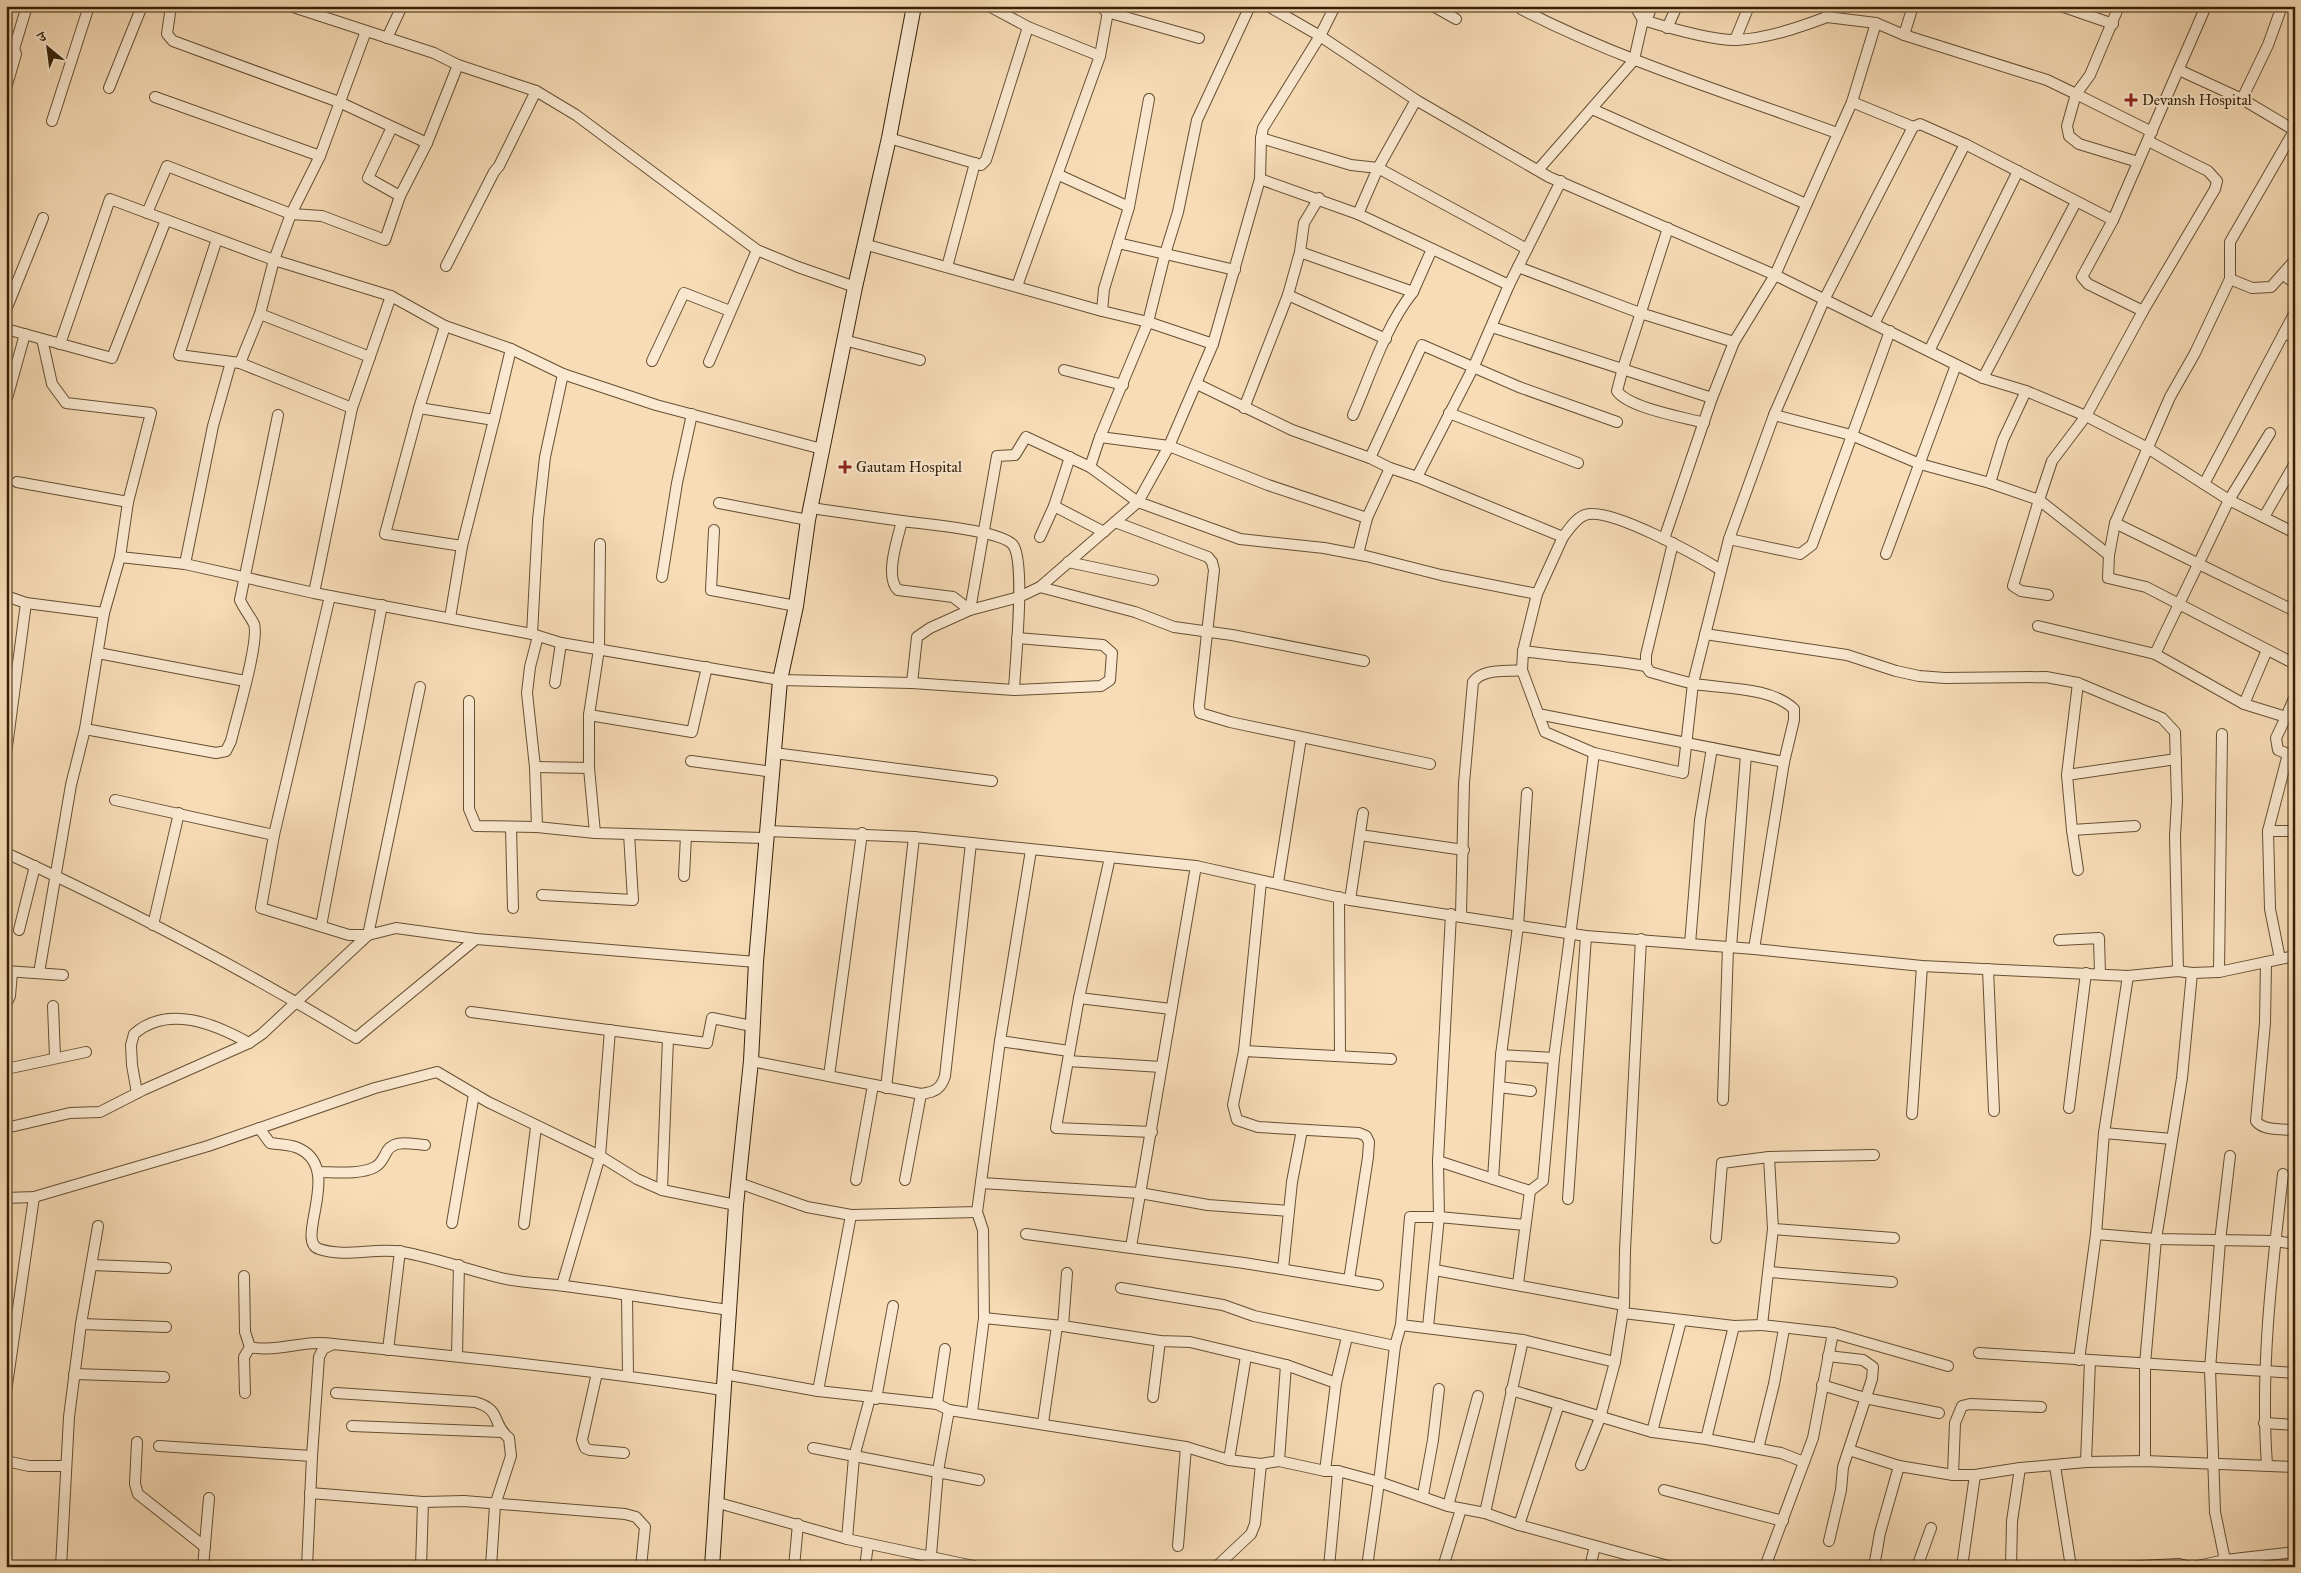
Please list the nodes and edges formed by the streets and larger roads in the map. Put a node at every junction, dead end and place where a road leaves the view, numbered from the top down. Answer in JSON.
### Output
{"nodes":[{"id":1,"x":27,"y":6,"type":"edge"},
{"id":2,"x":89,"y":6,"type":"edge"},
{"id":3,"x":142,"y":6,"type":"edge"},
{"id":4,"x":171,"y":6,"type":"edge"},
{"id":5,"x":290,"y":6,"type":"edge"},
{"id":6,"x":402,"y":6,"type":"edge"},
{"id":7,"x":914,"y":6,"type":"edge"},
{"id":8,"x":989,"y":6,"type":"edge"},
{"id":9,"x":1250,"y":6,"type":"edge"},
{"id":10,"x":1268,"y":6,"type":"edge"},
{"id":11,"x":1335,"y":6,"type":"edge"},
{"id":12,"x":1433,"y":6,"type":"edge"},
{"id":13,"x":1635,"y":6,"type":"edge"},
{"id":14,"x":1652,"y":6,"type":"edge"},
{"id":15,"x":1677,"y":6,"type":"edge"},
{"id":16,"x":1749,"y":6,"type":"edge"},
{"id":17,"x":1913,"y":6,"type":"edge"},
{"id":18,"x":2061,"y":6,"type":"edge"},
{"id":19,"x":2119,"y":6,"type":"edge"},
{"id":20,"x":2206,"y":6,"type":"edge"},
{"id":21,"x":2282,"y":6,"type":"edge"},
{"id":22,"x":1105,"y":8,"type":"edge"},
{"id":23,"x":1521,"y":9,"type":"dead end"},
{"id":24,"x":1283,"y":10,"type":"edge"},
{"id":25,"x":1828,"y":12,"type":"edge"},
{"id":26,"x":1456,"y":19,"type":"dead end"},
{"id":27,"x":1644,"y":20,"type":"junction"},
{"id":28,"x":1876,"y":23,"type":"junction"},
{"id":29,"x":2113,"y":24,"type":"junction"},
{"id":30,"x":1028,"y":27,"type":"junction"},
{"id":31,"x":1667,"y":28,"type":"junction"},
{"id":32,"x":366,"y":31,"type":"junction"},
{"id":33,"x":1904,"y":35,"type":"junction"},
{"id":34,"x":1320,"y":36,"type":"junction"},
{"id":35,"x":387,"y":38,"type":"junction"},
{"id":36,"x":1200,"y":38,"type":"dead end"},
{"id":37,"x":1735,"y":40,"type":"junction"},
{"id":38,"x":10,"y":47,"type":"edge"},
{"id":39,"x":1100,"y":56,"type":"junction"},
{"id":40,"x":1634,"y":60,"type":"junction"},
{"id":41,"x":458,"y":65,"type":"junction"},
{"id":42,"x":2179,"y":70,"type":"junction"},
{"id":43,"x":6,"y":88,"type":"edge"},
{"id":44,"x":109,"y":88,"type":"dead end"},
{"id":45,"x":536,"y":91,"type":"junction"},
{"id":46,"x":2076,"y":94,"type":"junction"},
{"id":47,"x":155,"y":97,"type":"dead end"},
{"id":48,"x":2242,"y":99,"type":"junction"},
{"id":49,"x":1149,"y":100,"type":"dead end"},
{"id":50,"x":1416,"y":100,"type":"junction"},
{"id":51,"x":339,"y":102,"type":"junction"},
{"id":52,"x":1852,"y":102,"type":"junction"},
{"id":53,"x":1592,"y":110,"type":"junction"},
{"id":54,"x":52,"y":121,"type":"dead end"},
{"id":55,"x":392,"y":127,"type":"junction"},
{"id":56,"x":1913,"y":128,"type":"junction"},
{"id":57,"x":2295,"y":130,"type":"edge"},
{"id":58,"x":1837,"y":133,"type":"junction"},
{"id":59,"x":2150,"y":137,"type":"junction"},
{"id":60,"x":889,"y":138,"type":"junction"},
{"id":61,"x":1261,"y":138,"type":"junction"},
{"id":62,"x":427,"y":143,"type":"junction"},
{"id":63,"x":1965,"y":144,"type":"junction"},
{"id":64,"x":320,"y":156,"type":"junction"},
{"id":65,"x":2138,"y":162,"type":"junction"},
{"id":66,"x":975,"y":163,"type":"junction"},
{"id":67,"x":1378,"y":168,"type":"junction"},
{"id":68,"x":1538,"y":170,"type":"junction"},
{"id":69,"x":2018,"y":171,"type":"junction"},
{"id":70,"x":1059,"y":175,"type":"junction"},
{"id":71,"x":1260,"y":179,"type":"junction"},
{"id":72,"x":1561,"y":181,"type":"junction"},
{"id":73,"x":400,"y":196,"type":"junction"},
{"id":74,"x":1319,"y":198,"type":"junction"},
{"id":75,"x":2076,"y":202,"type":"junction"},
{"id":76,"x":1806,"y":204,"type":"junction"},
{"id":77,"x":1129,"y":206,"type":"junction"},
{"id":78,"x":147,"y":213,"type":"junction"},
{"id":79,"x":291,"y":214,"type":"junction"},
{"id":80,"x":1358,"y":214,"type":"junction"},
{"id":81,"x":43,"y":218,"type":"dead end"},
{"id":82,"x":166,"y":220,"type":"junction"},
{"id":83,"x":2114,"y":220,"type":"junction"},
{"id":84,"x":1668,"y":228,"type":"junction"},
{"id":85,"x":217,"y":239,"type":"junction"},
{"id":86,"x":1118,"y":243,"type":"junction"},
{"id":87,"x":864,"y":244,"type":"junction"},
{"id":88,"x":1432,"y":249,"type":"junction"},
{"id":89,"x":1527,"y":249,"type":"junction"},
{"id":90,"x":757,"y":250,"type":"junction"},
{"id":91,"x":1300,"y":252,"type":"junction"},
{"id":92,"x":1164,"y":254,"type":"junction"},
{"id":93,"x":274,"y":260,"type":"junction"},
{"id":94,"x":2295,"y":260,"type":"edge"},
{"id":95,"x":446,"y":266,"type":"dead end"},
{"id":96,"x":946,"y":267,"type":"junction"},
{"id":97,"x":1518,"y":267,"type":"junction"},
{"id":98,"x":1235,"y":270,"type":"junction"},
{"id":99,"x":1775,"y":274,"type":"junction"},
{"id":100,"x":2283,"y":275,"type":"junction"},
{"id":101,"x":2230,"y":279,"type":"junction"},
{"id":102,"x":2295,"y":283,"type":"edge"},
{"id":103,"x":1509,"y":284,"type":"junction"},
{"id":104,"x":1018,"y":286,"type":"junction"},
{"id":105,"x":855,"y":287,"type":"junction"},
{"id":106,"x":1414,"y":292,"type":"junction"},
{"id":107,"x":1288,"y":294,"type":"junction"},
{"id":108,"x":392,"y":296,"type":"junction"},
{"id":109,"x":1825,"y":298,"type":"junction"},
{"id":110,"x":6,"y":310,"type":"edge"},
{"id":111,"x":730,"y":311,"type":"junction"},
{"id":112,"x":1102,"y":311,"type":"junction"},
{"id":113,"x":2144,"y":311,"type":"junction"},
{"id":114,"x":2295,"y":312,"type":"edge"},
{"id":115,"x":1640,"y":313,"type":"junction"},
{"id":116,"x":260,"y":314,"type":"junction"},
{"id":117,"x":1148,"y":322,"type":"junction"},
{"id":118,"x":1874,"y":324,"type":"junction"},
{"id":119,"x":445,"y":326,"type":"junction"},
{"id":120,"x":1492,"y":327,"type":"junction"},
{"id":121,"x":6,"y":329,"type":"edge"},
{"id":122,"x":1890,"y":331,"type":"junction"},
{"id":123,"x":2284,"y":333,"type":"junction"},
{"id":124,"x":25,"y":334,"type":"junction"},
{"id":125,"x":2295,"y":338,"type":"edge"},
{"id":126,"x":42,"y":339,"type":"junction"},
{"id":127,"x":1386,"y":339,"type":"junction"},
{"id":128,"x":844,"y":340,"type":"junction"},
{"id":129,"x":1734,"y":342,"type":"junction"},
{"id":130,"x":60,"y":344,"type":"junction"},
{"id":131,"x":1213,"y":344,"type":"junction"},
{"id":132,"x":511,"y":349,"type":"junction"},
{"id":133,"x":1929,"y":351,"type":"junction"},
{"id":134,"x":370,"y":357,"type":"junction"},
{"id":135,"x":920,"y":360,"type":"dead end"},
{"id":136,"x":652,"y":361,"type":"dead end"},
{"id":137,"x":236,"y":362,"type":"junction"},
{"id":138,"x":708,"y":362,"type":"dead end"},
{"id":139,"x":1956,"y":365,"type":"junction"},
{"id":140,"x":1474,"y":366,"type":"junction"},
{"id":141,"x":1622,"y":368,"type":"junction"},
{"id":142,"x":1064,"y":370,"type":"dead end"},
{"id":143,"x":563,"y":374,"type":"junction"},
{"id":144,"x":1983,"y":378,"type":"junction"},
{"id":145,"x":1197,"y":384,"type":"junction"},
{"id":146,"x":1123,"y":385,"type":"junction"},
{"id":147,"x":2026,"y":391,"type":"junction"},
{"id":148,"x":1712,"y":398,"type":"junction"},
{"id":149,"x":6,"y":402,"type":"edge"},
{"id":150,"x":352,"y":408,"type":"junction"},
{"id":151,"x":419,"y":408,"type":"junction"},
{"id":152,"x":1244,"y":408,"type":"junction"},
{"id":153,"x":1450,"y":413,"type":"junction"},
{"id":154,"x":692,"y":414,"type":"junction"},
{"id":155,"x":278,"y":415,"type":"dead end"},
{"id":156,"x":1353,"y":415,"type":"dead end"},
{"id":157,"x":1774,"y":415,"type":"junction"},
{"id":158,"x":2086,"y":416,"type":"junction"},
{"id":159,"x":494,"y":420,"type":"junction"},
{"id":160,"x":1617,"y":422,"type":"dead end"},
{"id":161,"x":1704,"y":423,"type":"junction"},
{"id":162,"x":2270,"y":433,"type":"dead end"},
{"id":163,"x":1851,"y":435,"type":"junction"},
{"id":164,"x":1100,"y":437,"type":"junction"},
{"id":165,"x":1169,"y":446,"type":"junction"},
{"id":166,"x":2146,"y":447,"type":"junction"},
{"id":167,"x":822,"y":449,"type":"junction"},
{"id":168,"x":1070,"y":457,"type":"junction"},
{"id":169,"x":1370,"y":458,"type":"junction"},
{"id":170,"x":1578,"y":463,"type":"dead end"},
{"id":171,"x":2295,"y":463,"type":"edge"},
{"id":172,"x":1920,"y":464,"type":"junction"},
{"id":173,"x":1090,"y":467,"type":"junction"},
{"id":174,"x":1390,"y":468,"type":"junction"},
{"id":175,"x":1417,"y":477,"type":"junction"},
{"id":176,"x":17,"y":482,"type":"dead end"},
{"id":177,"x":1990,"y":483,"type":"junction"},
{"id":178,"x":2204,"y":484,"type":"junction"},
{"id":179,"x":2038,"y":500,"type":"junction"},
{"id":180,"x":2229,"y":500,"type":"junction"},
{"id":181,"x":128,"y":502,"type":"junction"},
{"id":182,"x":1138,"y":502,"type":"junction"},
{"id":183,"x":719,"y":504,"type":"dead end"},
{"id":184,"x":1054,"y":506,"type":"junction"},
{"id":185,"x":809,"y":514,"type":"junction"},
{"id":186,"x":2264,"y":517,"type":"junction"},
{"id":187,"x":1368,"y":518,"type":"junction"},
{"id":188,"x":902,"y":521,"type":"junction"},
{"id":189,"x":1115,"y":522,"type":"junction"},
{"id":190,"x":2115,"y":524,"type":"junction"},
{"id":191,"x":714,"y":530,"type":"dead end"},
{"id":192,"x":1104,"y":532,"type":"junction"},
{"id":193,"x":984,"y":533,"type":"junction"},
{"id":194,"x":2295,"y":533,"type":"edge"},
{"id":195,"x":1040,"y":537,"type":"dead end"},
{"id":196,"x":1563,"y":537,"type":"junction"},
{"id":197,"x":1729,"y":538,"type":"junction"},
{"id":198,"x":1669,"y":541,"type":"junction"},
{"id":199,"x":600,"y":544,"type":"dead end"},
{"id":200,"x":462,"y":546,"type":"junction"},
{"id":201,"x":1358,"y":554,"type":"junction"},
{"id":202,"x":1886,"y":554,"type":"dead end"},
{"id":203,"x":2109,"y":556,"type":"junction"},
{"id":204,"x":120,"y":557,"type":"junction"},
{"id":205,"x":1068,"y":562,"type":"junction"},
{"id":206,"x":2198,"y":563,"type":"junction"},
{"id":207,"x":184,"y":564,"type":"junction"},
{"id":208,"x":1721,"y":570,"type":"junction"},
{"id":209,"x":244,"y":576,"type":"junction"},
{"id":210,"x":662,"y":577,"type":"dead end"},
{"id":211,"x":1154,"y":580,"type":"dead end"},
{"id":212,"x":1040,"y":587,"type":"junction"},
{"id":213,"x":314,"y":593,"type":"junction"},
{"id":214,"x":1537,"y":594,"type":"junction"},
{"id":215,"x":2048,"y":595,"type":"dead end"},
{"id":216,"x":6,"y":596,"type":"edge"},
{"id":217,"x":330,"y":596,"type":"junction"},
{"id":218,"x":1019,"y":597,"type":"junction"},
{"id":219,"x":26,"y":603,"type":"junction"},
{"id":220,"x":2180,"y":604,"type":"junction"},
{"id":221,"x":382,"y":605,"type":"junction"},
{"id":222,"x":796,"y":606,"type":"junction"},
{"id":223,"x":970,"y":610,"type":"junction"},
{"id":224,"x":2295,"y":611,"type":"edge"},
{"id":225,"x":104,"y":613,"type":"junction"},
{"id":226,"x":450,"y":618,"type":"junction"},
{"id":227,"x":2038,"y":626,"type":"dead end"},
{"id":228,"x":1206,"y":632,"type":"junction"},
{"id":229,"x":1705,"y":634,"type":"junction"},
{"id":230,"x":535,"y":635,"type":"junction"},
{"id":231,"x":1017,"y":638,"type":"junction"},
{"id":232,"x":561,"y":643,"type":"junction"},
{"id":233,"x":599,"y":649,"type":"junction"},
{"id":234,"x":2267,"y":650,"type":"junction"},
{"id":235,"x":1524,"y":651,"type":"junction"},
{"id":236,"x":98,"y":653,"type":"junction"},
{"id":237,"x":2155,"y":654,"type":"junction"},
{"id":238,"x":1364,"y":661,"type":"dead end"},
{"id":239,"x":2295,"y":664,"type":"edge"},
{"id":240,"x":1646,"y":666,"type":"junction"},
{"id":241,"x":707,"y":668,"type":"junction"},
{"id":242,"x":1522,"y":670,"type":"junction"},
{"id":243,"x":780,"y":680,"type":"junction"},
{"id":244,"x":245,"y":681,"type":"junction"},
{"id":245,"x":555,"y":683,"type":"dead end"},
{"id":246,"x":912,"y":683,"type":"junction"},
{"id":247,"x":1693,"y":683,"type":"junction"},
{"id":248,"x":2078,"y":683,"type":"junction"},
{"id":249,"x":420,"y":687,"type":"dead end"},
{"id":250,"x":1014,"y":690,"type":"junction"},
{"id":251,"x":2295,"y":696,"type":"edge"},
{"id":252,"x":469,"y":701,"type":"dead end"},
{"id":253,"x":2244,"y":704,"type":"junction"},
{"id":254,"x":1538,"y":714,"type":"junction"},
{"id":255,"x":589,"y":715,"type":"junction"},
{"id":256,"x":2286,"y":717,"type":"junction"},
{"id":257,"x":85,"y":729,"type":"junction"},
{"id":258,"x":2222,"y":734,"type":"dead end"},
{"id":259,"x":1300,"y":738,"type":"junction"},
{"id":260,"x":1686,"y":742,"type":"junction"},
{"id":261,"x":1712,"y":748,"type":"junction"},
{"id":262,"x":774,"y":753,"type":"junction"},
{"id":263,"x":1594,"y":753,"type":"junction"},
{"id":264,"x":2292,"y":753,"type":"edge"},
{"id":265,"x":6,"y":754,"type":"edge"},
{"id":266,"x":1746,"y":755,"type":"junction"},
{"id":267,"x":2176,"y":759,"type":"junction"},
{"id":268,"x":691,"y":761,"type":"dead end"},
{"id":269,"x":1784,"y":762,"type":"junction"},
{"id":270,"x":1430,"y":764,"type":"dead end"},
{"id":271,"x":536,"y":767,"type":"junction"},
{"id":272,"x":589,"y":768,"type":"junction"},
{"id":273,"x":772,"y":772,"type":"junction"},
{"id":274,"x":2067,"y":775,"type":"junction"},
{"id":275,"x":992,"y":781,"type":"dead end"},
{"id":276,"x":1527,"y":793,"type":"dead end"},
{"id":277,"x":115,"y":800,"type":"dead end"},
{"id":278,"x":178,"y":813,"type":"junction"},
{"id":279,"x":1363,"y":813,"type":"dead end"},
{"id":280,"x":2135,"y":826,"type":"dead end"},
{"id":281,"x":537,"y":827,"type":"junction"},
{"id":282,"x":511,"y":828,"type":"junction"},
{"id":283,"x":2072,"y":830,"type":"junction"},
{"id":284,"x":2268,"y":831,"type":"junction"},
{"id":285,"x":2295,"y":831,"type":"edge"},
{"id":286,"x":595,"y":833,"type":"junction"},
{"id":287,"x":862,"y":833,"type":"junction"},
{"id":288,"x":629,"y":834,"type":"junction"},
{"id":289,"x":768,"y":834,"type":"junction"},
{"id":290,"x":274,"y":835,"type":"junction"},
{"id":291,"x":1360,"y":835,"type":"junction"},
{"id":292,"x":686,"y":836,"type":"junction"},
{"id":293,"x":914,"y":837,"type":"junction"},
{"id":294,"x":971,"y":843,"type":"junction"},
{"id":295,"x":1031,"y":850,"type":"junction"},
{"id":296,"x":1464,"y":850,"type":"junction"},
{"id":297,"x":6,"y":853,"type":"edge"},
{"id":298,"x":1110,"y":857,"type":"junction"},
{"id":299,"x":35,"y":866,"type":"junction"},
{"id":300,"x":1196,"y":866,"type":"junction"},
{"id":301,"x":2078,"y":870,"type":"dead end"},
{"id":302,"x":57,"y":876,"type":"junction"},
{"id":303,"x":684,"y":876,"type":"dead end"},
{"id":304,"x":1261,"y":882,"type":"junction"},
{"id":305,"x":1278,"y":883,"type":"junction"},
{"id":306,"x":542,"y":895,"type":"dead end"},
{"id":307,"x":1339,"y":897,"type":"junction"},
{"id":308,"x":1350,"y":900,"type":"junction"},
{"id":309,"x":513,"y":908,"type":"dead end"},
{"id":310,"x":1456,"y":915,"type":"junction"},
{"id":311,"x":153,"y":925,"type":"junction"},
{"id":312,"x":321,"y":926,"type":"junction"},
{"id":313,"x":1518,"y":926,"type":"junction"},
{"id":314,"x":19,"y":930,"type":"dead end"},
{"id":315,"x":1570,"y":932,"type":"junction"},
{"id":316,"x":368,"y":935,"type":"junction"},
{"id":317,"x":1586,"y":936,"type":"junction"},
{"id":318,"x":476,"y":939,"type":"junction"},
{"id":319,"x":1641,"y":939,"type":"junction"},
{"id":320,"x":2059,"y":940,"type":"dead end"},
{"id":321,"x":1690,"y":944,"type":"junction"},
{"id":322,"x":1730,"y":947,"type":"junction"},
{"id":323,"x":1754,"y":949,"type":"junction"},
{"id":324,"x":2295,"y":956,"type":"edge"},
{"id":325,"x":2280,"y":959,"type":"junction"},
{"id":326,"x":756,"y":962,"type":"junction"},
{"id":327,"x":2266,"y":962,"type":"junction"},
{"id":328,"x":1922,"y":966,"type":"junction"},
{"id":329,"x":1988,"y":969,"type":"junction"},
{"id":330,"x":2178,"y":971,"type":"junction"},
{"id":331,"x":9,"y":972,"type":"edge"},
{"id":332,"x":2220,"y":972,"type":"junction"},
{"id":333,"x":2086,"y":973,"type":"junction"},
{"id":334,"x":2192,"y":973,"type":"junction"},
{"id":335,"x":38,"y":974,"type":"junction"},
{"id":336,"x":2100,"y":974,"type":"junction"},
{"id":337,"x":63,"y":975,"type":"dead end"},
{"id":338,"x":2128,"y":976,"type":"junction"},
{"id":339,"x":1079,"y":998,"type":"junction"},
{"id":340,"x":296,"y":1001,"type":"junction"},
{"id":341,"x":6,"y":1004,"type":"edge"},
{"id":342,"x":53,"y":1006,"type":"dead end"},
{"id":343,"x":1171,"y":1009,"type":"junction"},
{"id":344,"x":471,"y":1012,"type":"dead end"},
{"id":345,"x":752,"y":1026,"type":"junction"},
{"id":346,"x":610,"y":1030,"type":"junction"},
{"id":347,"x":668,"y":1038,"type":"junction"},
{"id":348,"x":1000,"y":1041,"type":"junction"},
{"id":349,"x":249,"y":1043,"type":"junction"},
{"id":350,"x":1244,"y":1051,"type":"junction"},
{"id":351,"x":86,"y":1052,"type":"dead end"},
{"id":352,"x":1069,"y":1056,"type":"junction"},
{"id":353,"x":1340,"y":1056,"type":"junction"},
{"id":354,"x":1501,"y":1056,"type":"junction"},
{"id":355,"x":56,"y":1057,"type":"junction"},
{"id":356,"x":1554,"y":1058,"type":"junction"},
{"id":357,"x":1391,"y":1059,"type":"dead end"},
{"id":358,"x":751,"y":1062,"type":"junction"},
{"id":359,"x":1161,"y":1067,"type":"junction"},
{"id":360,"x":6,"y":1069,"type":"edge"},
{"id":361,"x":829,"y":1076,"type":"junction"},
{"id":362,"x":873,"y":1085,"type":"junction"},
{"id":363,"x":1499,"y":1087,"type":"junction"},
{"id":364,"x":886,"y":1088,"type":"junction"},
{"id":365,"x":1531,"y":1091,"type":"dead end"},
{"id":366,"x":137,"y":1093,"type":"junction"},
{"id":367,"x":474,"y":1094,"type":"junction"},
{"id":368,"x":921,"y":1094,"type":"junction"},
{"id":369,"x":1723,"y":1100,"type":"dead end"},
{"id":370,"x":2069,"y":1108,"type":"dead end"},
{"id":371,"x":1994,"y":1111,"type":"dead end"},
{"id":372,"x":1912,"y":1114,"type":"dead end"},
{"id":373,"x":536,"y":1127,"type":"junction"},
{"id":374,"x":6,"y":1128,"type":"edge"},
{"id":375,"x":259,"y":1128,"type":"junction"},
{"id":376,"x":1302,"y":1130,"type":"junction"},
{"id":377,"x":2295,"y":1130,"type":"edge"},
{"id":378,"x":1152,"y":1132,"type":"junction"},
{"id":379,"x":2104,"y":1133,"type":"junction"},
{"id":380,"x":2172,"y":1139,"type":"junction"},
{"id":381,"x":425,"y":1146,"type":"dead end"},
{"id":382,"x":1874,"y":1155,"type":"dead end"},
{"id":383,"x":600,"y":1156,"type":"junction"},
{"id":384,"x":2230,"y":1156,"type":"dead end"},
{"id":385,"x":1769,"y":1157,"type":"junction"},
{"id":386,"x":1438,"y":1161,"type":"junction"},
{"id":387,"x":318,"y":1172,"type":"junction"},
{"id":388,"x":2282,"y":1174,"type":"dead end"},
{"id":389,"x":1493,"y":1179,"type":"junction"},
{"id":390,"x":856,"y":1180,"type":"dead end"},
{"id":391,"x":905,"y":1180,"type":"dead end"},
{"id":392,"x":739,"y":1183,"type":"junction"},
{"id":393,"x":981,"y":1183,"type":"junction"},
{"id":394,"x":662,"y":1190,"type":"junction"},
{"id":395,"x":1530,"y":1191,"type":"junction"},
{"id":396,"x":1140,"y":1193,"type":"junction"},
{"id":397,"x":34,"y":1197,"type":"junction"},
{"id":398,"x":6,"y":1198,"type":"edge"},
{"id":399,"x":1568,"y":1199,"type":"dead end"},
{"id":400,"x":736,"y":1205,"type":"junction"},
{"id":401,"x":1289,"y":1211,"type":"junction"},
{"id":402,"x":977,"y":1212,"type":"junction"},
{"id":403,"x":851,"y":1215,"type":"junction"},
{"id":404,"x":1439,"y":1217,"type":"junction"},
{"id":405,"x":452,"y":1223,"type":"dead end"},
{"id":406,"x":524,"y":1224,"type":"dead end"},
{"id":407,"x":1525,"y":1225,"type":"junction"},
{"id":408,"x":98,"y":1226,"type":"dead end"},
{"id":409,"x":1773,"y":1229,"type":"junction"},
{"id":410,"x":1026,"y":1234,"type":"dead end"},
{"id":411,"x":2096,"y":1234,"type":"junction"},
{"id":412,"x":1716,"y":1238,"type":"dead end"},
{"id":413,"x":1894,"y":1238,"type":"dead end"},
{"id":414,"x":2156,"y":1239,"type":"junction"},
{"id":415,"x":2220,"y":1241,"type":"junction"},
{"id":416,"x":2275,"y":1241,"type":"junction"},
{"id":417,"x":2295,"y":1244,"type":"edge"},
{"id":418,"x":1131,"y":1247,"type":"junction"},
{"id":419,"x":400,"y":1251,"type":"junction"},
{"id":420,"x":92,"y":1265,"type":"junction"},
{"id":421,"x":459,"y":1265,"type":"junction"},
{"id":422,"x":166,"y":1268,"type":"dead end"},
{"id":423,"x":1283,"y":1269,"type":"junction"},
{"id":424,"x":1435,"y":1270,"type":"junction"},
{"id":425,"x":1770,"y":1272,"type":"junction"},
{"id":426,"x":1067,"y":1273,"type":"dead end"},
{"id":427,"x":244,"y":1276,"type":"dead end"},
{"id":428,"x":1348,"y":1280,"type":"junction"},
{"id":429,"x":1892,"y":1282,"type":"dead end"},
{"id":430,"x":1518,"y":1284,"type":"junction"},
{"id":431,"x":562,"y":1285,"type":"junction"},
{"id":432,"x":1378,"y":1285,"type":"dead end"},
{"id":433,"x":1121,"y":1288,"type":"dead end"},
{"id":434,"x":627,"y":1295,"type":"junction"},
{"id":435,"x":893,"y":1306,"type":"dead end"},
{"id":436,"x":1624,"y":1309,"type":"junction"},
{"id":437,"x":729,"y":1310,"type":"junction"},
{"id":438,"x":984,"y":1318,"type":"junction"},
{"id":439,"x":1680,"y":1321,"type":"junction"},
{"id":440,"x":81,"y":1324,"type":"junction"},
{"id":441,"x":1401,"y":1325,"type":"junction"},
{"id":442,"x":1762,"y":1325,"type":"junction"},
{"id":443,"x":1060,"y":1326,"type":"junction"},
{"id":444,"x":1734,"y":1326,"type":"junction"},
{"id":445,"x":166,"y":1327,"type":"dead end"},
{"id":446,"x":1428,"y":1327,"type":"junction"},
{"id":447,"x":1784,"y":1329,"type":"junction"},
{"id":448,"x":1834,"y":1333,"type":"junction"},
{"id":449,"x":1347,"y":1337,"type":"junction"},
{"id":450,"x":1522,"y":1340,"type":"junction"},
{"id":451,"x":1160,"y":1341,"type":"junction"},
{"id":452,"x":332,"y":1344,"type":"junction"},
{"id":453,"x":1395,"y":1346,"type":"junction"},
{"id":454,"x":250,"y":1347,"type":"junction"},
{"id":455,"x":945,"y":1349,"type":"dead end"},
{"id":456,"x":388,"y":1350,"type":"junction"},
{"id":457,"x":1979,"y":1353,"type":"dead end"},
{"id":458,"x":457,"y":1355,"type":"junction"},
{"id":459,"x":1246,"y":1356,"type":"junction"},
{"id":460,"x":1828,"y":1356,"type":"junction"},
{"id":461,"x":2084,"y":1360,"type":"junction"},
{"id":462,"x":1615,"y":1362,"type":"junction"},
{"id":463,"x":2145,"y":1364,"type":"junction"},
{"id":464,"x":1286,"y":1365,"type":"junction"},
{"id":465,"x":1948,"y":1366,"type":"dead end"},
{"id":466,"x":2210,"y":1369,"type":"junction"},
{"id":467,"x":598,"y":1373,"type":"junction"},
{"id":468,"x":2266,"y":1373,"type":"junction"},
{"id":469,"x":2295,"y":1373,"type":"edge"},
{"id":470,"x":74,"y":1374,"type":"junction"},
{"id":471,"x":724,"y":1374,"type":"junction"},
{"id":472,"x":628,"y":1376,"type":"junction"},
{"id":473,"x":164,"y":1377,"type":"dead end"},
{"id":474,"x":1336,"y":1383,"type":"junction"},
{"id":475,"x":1822,"y":1386,"type":"junction"},
{"id":476,"x":1439,"y":1389,"type":"dead end"},
{"id":477,"x":722,"y":1390,"type":"junction"},
{"id":478,"x":1511,"y":1390,"type":"junction"},
{"id":479,"x":818,"y":1391,"type":"junction"},
{"id":480,"x":6,"y":1392,"type":"edge"},
{"id":481,"x":245,"y":1393,"type":"dead end"},
{"id":482,"x":336,"y":1393,"type":"dead end"},
{"id":483,"x":1478,"y":1396,"type":"dead end"},
{"id":484,"x":1153,"y":1397,"type":"dead end"},
{"id":485,"x":873,"y":1398,"type":"junction"},
{"id":486,"x":1865,"y":1398,"type":"junction"},
{"id":487,"x":937,"y":1404,"type":"junction"},
{"id":488,"x":1559,"y":1404,"type":"junction"},
{"id":489,"x":2041,"y":1407,"type":"dead end"},
{"id":490,"x":949,"y":1410,"type":"junction"},
{"id":491,"x":972,"y":1412,"type":"junction"},
{"id":492,"x":1939,"y":1413,"type":"dead end"},
{"id":493,"x":1600,"y":1418,"type":"junction"},
{"id":494,"x":1043,"y":1423,"type":"junction"},
{"id":495,"x":2264,"y":1423,"type":"junction"},
{"id":496,"x":2295,"y":1425,"type":"edge"},
{"id":497,"x":352,"y":1426,"type":"dead end"},
{"id":498,"x":502,"y":1432,"type":"junction"},
{"id":499,"x":1652,"y":1432,"type":"junction"},
{"id":500,"x":1706,"y":1439,"type":"junction"},
{"id":501,"x":137,"y":1442,"type":"dead end"},
{"id":502,"x":159,"y":1446,"type":"dead end"},
{"id":503,"x":1186,"y":1447,"type":"junction"},
{"id":504,"x":813,"y":1448,"type":"dead end"},
{"id":505,"x":1758,"y":1449,"type":"junction"},
{"id":506,"x":1849,"y":1450,"type":"junction"},
{"id":507,"x":624,"y":1453,"type":"dead end"},
{"id":508,"x":312,"y":1456,"type":"junction"},
{"id":509,"x":854,"y":1457,"type":"junction"},
{"id":510,"x":1230,"y":1460,"type":"junction"},
{"id":511,"x":6,"y":1461,"type":"edge"},
{"id":512,"x":1279,"y":1461,"type":"junction"},
{"id":513,"x":2145,"y":1461,"type":"junction"},
{"id":514,"x":1804,"y":1462,"type":"junction"},
{"id":515,"x":2086,"y":1462,"type":"junction"},
{"id":516,"x":1261,"y":1464,"type":"junction"},
{"id":517,"x":1581,"y":1465,"type":"dead end"},
{"id":518,"x":2213,"y":1465,"type":"junction"},
{"id":519,"x":2267,"y":1465,"type":"junction"},
{"id":520,"x":66,"y":1466,"type":"junction"},
{"id":521,"x":1899,"y":1466,"type":"junction"},
{"id":522,"x":2055,"y":1466,"type":"junction"},
{"id":523,"x":2020,"y":1468,"type":"junction"},
{"id":524,"x":2294,"y":1468,"type":"edge"},
{"id":525,"x":938,"y":1471,"type":"junction"},
{"id":526,"x":1325,"y":1471,"type":"junction"},
{"id":527,"x":1338,"y":1471,"type":"junction"},
{"id":528,"x":1953,"y":1474,"type":"junction"},
{"id":529,"x":1976,"y":1476,"type":"junction"},
{"id":530,"x":979,"y":1480,"type":"dead end"},
{"id":531,"x":1380,"y":1482,"type":"junction"},
{"id":532,"x":1664,"y":1490,"type":"dead end"},
{"id":533,"x":310,"y":1493,"type":"junction"},
{"id":534,"x":1423,"y":1495,"type":"junction"},
{"id":535,"x":209,"y":1498,"type":"dead end"},
{"id":536,"x":423,"y":1502,"type":"junction"},
{"id":537,"x":716,"y":1502,"type":"junction"},
{"id":538,"x":495,"y":1505,"type":"junction"},
{"id":539,"x":1448,"y":1506,"type":"junction"},
{"id":540,"x":1461,"y":1509,"type":"junction"},
{"id":541,"x":1485,"y":1513,"type":"junction"},
{"id":542,"x":1782,"y":1521,"type":"junction"},
{"id":543,"x":798,"y":1524,"type":"junction"},
{"id":544,"x":1519,"y":1525,"type":"junction"},
{"id":545,"x":1931,"y":1528,"type":"dead end"},
{"id":546,"x":847,"y":1539,"type":"junction"},
{"id":547,"x":1829,"y":1541,"type":"dead end"},
{"id":548,"x":868,"y":1544,"type":"junction"},
{"id":549,"x":1178,"y":1546,"type":"dead end"},
{"id":550,"x":1595,"y":1546,"type":"junction"},
{"id":551,"x":205,"y":1547,"type":"junction"},
{"id":552,"x":2295,"y":1552,"type":"edge"},
{"id":553,"x":2225,"y":1560,"type":"junction"},
{"id":554,"x":931,"y":1562,"type":"edge"},
{"id":555,"x":61,"y":1567,"type":"edge"},
{"id":556,"x":203,"y":1567,"type":"edge"},
{"id":557,"x":307,"y":1567,"type":"edge"},
{"id":558,"x":420,"y":1567,"type":"edge"},
{"id":559,"x":491,"y":1567,"type":"edge"},
{"id":560,"x":641,"y":1567,"type":"edge"},
{"id":561,"x":712,"y":1567,"type":"edge"},
{"id":562,"x":794,"y":1567,"type":"edge"},
{"id":563,"x":865,"y":1567,"type":"edge"},
{"id":564,"x":978,"y":1567,"type":"edge"},
{"id":565,"x":1216,"y":1567,"type":"edge"},
{"id":566,"x":1329,"y":1567,"type":"edge"},
{"id":567,"x":1367,"y":1567,"type":"edge"},
{"id":568,"x":1443,"y":1567,"type":"edge"},
{"id":569,"x":1590,"y":1567,"type":"edge"},
{"id":570,"x":1672,"y":1567,"type":"edge"},
{"id":571,"x":1765,"y":1567,"type":"edge"},
{"id":572,"x":1874,"y":1567,"type":"edge"},
{"id":573,"x":1917,"y":1567,"type":"edge"},
{"id":574,"x":1962,"y":1567,"type":"edge"},
{"id":575,"x":2011,"y":1567,"type":"edge"},
{"id":576,"x":2071,"y":1567,"type":"edge"},
{"id":577,"x":2120,"y":1567,"type":"edge"},
{"id":578,"x":2192,"y":1567,"type":"edge"}],
"edges":[{"from":1,"to":38,"type":"street"},
{"from":2,"to":54,"type":"street"},
{"from":3,"to":44,"type":"street"},
{"from":4,"to":51,"type":"street"},
{"from":5,"to":32,"type":"street"},
{"from":6,"to":35,"type":"street"},
{"from":7,"to":60,"type":"street"},
{"from":8,"to":30,"type":"street"},
{"from":9,"to":92,"type":"street"},
{"from":10,"to":24,"type":"street"},
{"from":11,"to":34,"type":"street"},
{"from":12,"to":26,"type":"street"},
{"from":13,"to":27,"type":"street"},
{"from":14,"to":27,"type":"street"},
{"from":15,"to":31,"type":"street"},
{"from":16,"to":37,"type":"street"},
{"from":17,"to":33,"type":"street"},
{"from":18,"to":29,"type":"street"},
{"from":19,"to":29,"type":"street"},
{"from":20,"to":42,"type":"street"},
{"from":21,"to":48,"type":"street"},
{"from":22,"to":36,"type":"street"},
{"from":22,"to":39,"type":"street"},
{"from":23,"to":40,"type":"street"},
{"from":24,"to":34,"type":"street"},
{"from":25,"to":28,"type":"street"},
{"from":25,"to":37,"type":"street"},
{"from":27,"to":31,"type":"street"},
{"from":27,"to":40,"type":"street"},
{"from":28,"to":33,"type":"street"},
{"from":28,"to":52,"type":"street"},
{"from":29,"to":46,"type":"street"},
{"from":30,"to":39,"type":"street"},
{"from":30,"to":66,"type":"street"},
{"from":31,"to":37,"type":"street"},
{"from":32,"to":35,"type":"street"},
{"from":32,"to":51,"type":"street"},
{"from":33,"to":46,"type":"street"},
{"from":34,"to":50,"type":"street"},
{"from":34,"to":61,"type":"street"},
{"from":35,"to":41,"type":"street"},
{"from":38,"to":43,"type":"street"},
{"from":39,"to":70,"type":"street"},
{"from":40,"to":53,"type":"street"},
{"from":40,"to":58,"type":"street"},
{"from":41,"to":45,"type":"street"},
{"from":41,"to":62,"type":"street"},
{"from":42,"to":48,"type":"street"},
{"from":42,"to":59,"type":"street"},
{"from":45,"to":90,"type":"street"},
{"from":45,"to":95,"type":"street"},
{"from":46,"to":59,"type":"street"},
{"from":46,"to":65,"type":"street"},
{"from":47,"to":64,"type":"street"},
{"from":48,"to":57,"type":"street"},
{"from":49,"to":77,"type":"street"},
{"from":50,"to":67,"type":"street"},
{"from":50,"to":68,"type":"street"},
{"from":51,"to":55,"type":"street"},
{"from":51,"to":64,"type":"street"},
{"from":52,"to":56,"type":"street"},
{"from":52,"to":58,"type":"street"},
{"from":53,"to":68,"type":"street"},
{"from":53,"to":76,"type":"street"},
{"from":55,"to":62,"type":"street"},
{"from":55,"to":73,"type":"street"},
{"from":56,"to":63,"type":"street"},
{"from":56,"to":109,"type":"street"},
{"from":57,"to":101,"type":"street"},
{"from":58,"to":76,"type":"street"},
{"from":59,"to":65,"type":"street"},
{"from":59,"to":113,"type":"street"},
{"from":60,"to":66,"type":"street"},
{"from":60,"to":87,"type":"street"},
{"from":61,"to":67,"type":"street"},
{"from":61,"to":71,"type":"street"},
{"from":62,"to":73,"type":"street"},
{"from":63,"to":69,"type":"street"},
{"from":63,"to":118,"type":"street"},
{"from":64,"to":79,"type":"street"},
{"from":65,"to":83,"type":"street"},
{"from":66,"to":96,"type":"street"},
{"from":67,"to":80,"type":"street"},
{"from":67,"to":89,"type":"street"},
{"from":68,"to":72,"type":"street"},
{"from":69,"to":75,"type":"street"},
{"from":69,"to":133,"type":"street"},
{"from":70,"to":77,"type":"street"},
{"from":70,"to":104,"type":"street"},
{"from":71,"to":74,"type":"street"},
{"from":71,"to":98,"type":"street"},
{"from":72,"to":84,"type":"street"},
{"from":72,"to":89,"type":"street"},
{"from":73,"to":79,"type":"street"},
{"from":74,"to":80,"type":"street"},
{"from":74,"to":91,"type":"street"},
{"from":75,"to":83,"type":"street"},
{"from":75,"to":144,"type":"street"},
{"from":76,"to":99,"type":"street"},
{"from":77,"to":86,"type":"street"},
{"from":78,"to":79,"type":"street"},
{"from":78,"to":82,"type":"street"},
{"from":78,"to":130,"type":"street"},
{"from":79,"to":93,"type":"street"},
{"from":80,"to":88,"type":"street"},
{"from":81,"to":110,"type":"street"},
{"from":82,"to":85,"type":"street"},
{"from":82,"to":130,"type":"street"},
{"from":83,"to":113,"type":"street"},
{"from":84,"to":99,"type":"street"},
{"from":84,"to":115,"type":"street"},
{"from":85,"to":93,"type":"street"},
{"from":85,"to":137,"type":"street"},
{"from":86,"to":92,"type":"street"},
{"from":86,"to":112,"type":"street"},
{"from":87,"to":96,"type":"street"},
{"from":87,"to":105,"type":"street"},
{"from":88,"to":103,"type":"street"},
{"from":88,"to":106,"type":"street"},
{"from":89,"to":97,"type":"street"},
{"from":90,"to":105,"type":"street"},
{"from":90,"to":111,"type":"street"},
{"from":91,"to":106,"type":"street"},
{"from":91,"to":107,"type":"street"},
{"from":92,"to":98,"type":"street"},
{"from":92,"to":117,"type":"street"},
{"from":93,"to":108,"type":"street"},
{"from":93,"to":116,"type":"street"},
{"from":94,"to":100,"type":"street"},
{"from":96,"to":104,"type":"street"},
{"from":97,"to":103,"type":"street"},
{"from":97,"to":115,"type":"street"},
{"from":98,"to":131,"type":"street"},
{"from":99,"to":109,"type":"street"},
{"from":99,"to":129,"type":"street"},
{"from":100,"to":101,"type":"street"},
{"from":100,"to":102,"type":"street"},
{"from":101,"to":166,"type":"street"},
{"from":103,"to":120,"type":"street"},
{"from":104,"to":112,"type":"street"},
{"from":105,"to":128,"type":"street"},
{"from":106,"to":127,"type":"street"},
{"from":107,"to":127,"type":"street"},
{"from":107,"to":152,"type":"street"},
{"from":108,"to":119,"type":"street"},
{"from":108,"to":134,"type":"street"},
{"from":109,"to":118,"type":"street"},
{"from":109,"to":157,"type":"street"},
{"from":111,"to":136,"type":"street"},
{"from":111,"to":138,"type":"street"},
{"from":112,"to":117,"type":"street"},
{"from":113,"to":158,"type":"street"},
{"from":114,"to":123,"type":"street"},
{"from":115,"to":129,"type":"street"},
{"from":115,"to":141,"type":"street"},
{"from":116,"to":134,"type":"street"},
{"from":116,"to":137,"type":"street"},
{"from":117,"to":131,"type":"street"},
{"from":117,"to":146,"type":"street"},
{"from":118,"to":122,"type":"street"},
{"from":119,"to":132,"type":"street"},
{"from":119,"to":151,"type":"street"},
{"from":120,"to":140,"type":"street"},
{"from":120,"to":141,"type":"street"},
{"from":121,"to":124,"type":"street"},
{"from":122,"to":133,"type":"street"},
{"from":122,"to":163,"type":"street"},
{"from":123,"to":125,"type":"street"},
{"from":123,"to":178,"type":"street"},
{"from":124,"to":126,"type":"street"},
{"from":124,"to":149,"type":"street"},
{"from":126,"to":130,"type":"street"},
{"from":126,"to":181,"type":"street"},
{"from":127,"to":156,"type":"street"},
{"from":128,"to":135,"type":"street"},
{"from":128,"to":167,"type":"street"},
{"from":129,"to":148,"type":"street"},
{"from":131,"to":145,"type":"street"},
{"from":132,"to":143,"type":"street"},
{"from":132,"to":159,"type":"street"},
{"from":133,"to":139,"type":"street"},
{"from":134,"to":150,"type":"street"},
{"from":137,"to":150,"type":"street"},
{"from":137,"to":207,"type":"street"},
{"from":139,"to":144,"type":"street"},
{"from":139,"to":172,"type":"street"},
{"from":140,"to":153,"type":"street"},
{"from":140,"to":160,"type":"street"},
{"from":140,"to":169,"type":"street"},
{"from":141,"to":148,"type":"street"},
{"from":141,"to":161,"type":"street"},
{"from":142,"to":146,"type":"street"},
{"from":143,"to":154,"type":"street"},
{"from":143,"to":230,"type":"street"},
{"from":144,"to":147,"type":"street"},
{"from":145,"to":152,"type":"street"},
{"from":145,"to":165,"type":"street"},
{"from":146,"to":164,"type":"street"},
{"from":147,"to":158,"type":"street"},
{"from":147,"to":177,"type":"street"},
{"from":148,"to":161,"type":"street"},
{"from":150,"to":213,"type":"street"},
{"from":151,"to":159,"type":"street"},
{"from":151,"to":200,"type":"street"},
{"from":152,"to":169,"type":"street"},
{"from":153,"to":170,"type":"street"},
{"from":153,"to":175,"type":"street"},
{"from":154,"to":167,"type":"street"},
{"from":154,"to":210,"type":"street"},
{"from":155,"to":209,"type":"street"},
{"from":157,"to":163,"type":"street"},
{"from":157,"to":197,"type":"street"},
{"from":158,"to":166,"type":"street"},
{"from":158,"to":179,"type":"street"},
{"from":159,"to":200,"type":"street"},
{"from":161,"to":198,"type":"street"},
{"from":162,"to":180,"type":"street"},
{"from":163,"to":172,"type":"street"},
{"from":163,"to":197,"type":"street"},
{"from":164,"to":165,"type":"street"},
{"from":164,"to":173,"type":"street"},
{"from":165,"to":182,"type":"street"},
{"from":165,"to":187,"type":"street"},
{"from":166,"to":178,"type":"street"},
{"from":166,"to":190,"type":"street"},
{"from":167,"to":185,"type":"street"},
{"from":168,"to":173,"type":"street"},
{"from":168,"to":184,"type":"street"},
{"from":168,"to":193,"type":"street"},
{"from":169,"to":174,"type":"street"},
{"from":171,"to":186,"type":"street"},
{"from":172,"to":177,"type":"street"},
{"from":172,"to":202,"type":"street"},
{"from":173,"to":182,"type":"street"},
{"from":174,"to":175,"type":"street"},
{"from":174,"to":187,"type":"street"},
{"from":175,"to":196,"type":"street"},
{"from":176,"to":181,"type":"street"},
{"from":177,"to":179,"type":"street"},
{"from":178,"to":180,"type":"street"},
{"from":179,"to":203,"type":"street"},
{"from":179,"to":215,"type":"street"},
{"from":180,"to":186,"type":"street"},
{"from":180,"to":206,"type":"street"},
{"from":181,"to":204,"type":"street"},
{"from":182,"to":189,"type":"street"},
{"from":182,"to":201,"type":"street"},
{"from":183,"to":185,"type":"street"},
{"from":184,"to":192,"type":"street"},
{"from":184,"to":195,"type":"street"},
{"from":185,"to":188,"type":"street"},
{"from":185,"to":222,"type":"street"},
{"from":186,"to":194,"type":"street"},
{"from":187,"to":201,"type":"street"},
{"from":188,"to":193,"type":"street"},
{"from":188,"to":223,"type":"street"},
{"from":189,"to":192,"type":"street"},
{"from":189,"to":228,"type":"street"},
{"from":190,"to":203,"type":"street"},
{"from":190,"to":206,"type":"street"},
{"from":191,"to":222,"type":"street"},
{"from":192,"to":205,"type":"street"},
{"from":193,"to":218,"type":"street"},
{"from":193,"to":223,"type":"street"},
{"from":196,"to":198,"type":"street"},
{"from":196,"to":214,"type":"street"},
{"from":197,"to":208,"type":"street"},
{"from":198,"to":208,"type":"street"},
{"from":198,"to":240,"type":"street"},
{"from":199,"to":233,"type":"street"},
{"from":200,"to":226,"type":"street"},
{"from":201,"to":214,"type":"street"},
{"from":203,"to":220,"type":"street"},
{"from":204,"to":207,"type":"street"},
{"from":204,"to":225,"type":"street"},
{"from":205,"to":211,"type":"street"},
{"from":205,"to":212,"type":"street"},
{"from":206,"to":220,"type":"street"},
{"from":206,"to":224,"type":"street"},
{"from":207,"to":209,"type":"street"},
{"from":208,"to":229,"type":"street"},
{"from":209,"to":213,"type":"street"},
{"from":209,"to":244,"type":"street"},
{"from":212,"to":218,"type":"street"},
{"from":212,"to":228,"type":"street"},
{"from":213,"to":217,"type":"street"},
{"from":214,"to":235,"type":"street"},
{"from":216,"to":219,"type":"street"},
{"from":217,"to":221,"type":"street"},
{"from":217,"to":290,"type":"street"},
{"from":218,"to":223,"type":"street"},
{"from":218,"to":231,"type":"street"},
{"from":219,"to":225,"type":"street"},
{"from":219,"to":265,"type":"street"},
{"from":220,"to":234,"type":"street"},
{"from":220,"to":237,"type":"street"},
{"from":221,"to":226,"type":"street"},
{"from":221,"to":312,"type":"street"},
{"from":222,"to":243,"type":"street"},
{"from":223,"to":246,"type":"street"},
{"from":225,"to":236,"type":"street"},
{"from":226,"to":230,"type":"street"},
{"from":227,"to":237,"type":"street"},
{"from":228,"to":238,"type":"street"},
{"from":228,"to":259,"type":"street"},
{"from":229,"to":247,"type":"street"},
{"from":229,"to":248,"type":"street"},
{"from":230,"to":232,"type":"street"},
{"from":230,"to":271,"type":"street"},
{"from":231,"to":250,"type":"street"},
{"from":231,"to":250,"type":"street"},
{"from":232,"to":233,"type":"street"},
{"from":232,"to":245,"type":"street"},
{"from":233,"to":241,"type":"street"},
{"from":233,"to":255,"type":"street"},
{"from":234,"to":239,"type":"street"},
{"from":234,"to":253,"type":"street"},
{"from":235,"to":240,"type":"street"},
{"from":235,"to":242,"type":"street"},
{"from":236,"to":244,"type":"street"},
{"from":236,"to":257,"type":"street"},
{"from":237,"to":253,"type":"street"},
{"from":240,"to":247,"type":"street"},
{"from":241,"to":243,"type":"street"},
{"from":241,"to":255,"type":"street"},
{"from":242,"to":254,"type":"street"},
{"from":242,"to":296,"type":"street"},
{"from":243,"to":246,"type":"street"},
{"from":243,"to":262,"type":"street"},
{"from":244,"to":257,"type":"street"},
{"from":246,"to":250,"type":"street"},
{"from":247,"to":260,"type":"street"},
{"from":247,"to":269,"type":"street"},
{"from":248,"to":267,"type":"street"},
{"from":248,"to":274,"type":"street"},
{"from":249,"to":316,"type":"street"},
{"from":251,"to":256,"type":"street"},
{"from":252,"to":282,"type":"street"},
{"from":253,"to":256,"type":"street"},
{"from":254,"to":260,"type":"street"},
{"from":254,"to":263,"type":"street"},
{"from":255,"to":272,"type":"street"},
{"from":256,"to":264,"type":"street"},
{"from":257,"to":302,"type":"street"},
{"from":258,"to":332,"type":"street"},
{"from":259,"to":270,"type":"street"},
{"from":259,"to":305,"type":"street"},
{"from":260,"to":261,"type":"street"},
{"from":260,"to":263,"type":"street"},
{"from":261,"to":266,"type":"street"},
{"from":261,"to":321,"type":"street"},
{"from":262,"to":273,"type":"street"},
{"from":262,"to":275,"type":"street"},
{"from":263,"to":315,"type":"street"},
{"from":264,"to":284,"type":"street"},
{"from":266,"to":269,"type":"street"},
{"from":266,"to":322,"type":"street"},
{"from":267,"to":274,"type":"street"},
{"from":267,"to":330,"type":"street"},
{"from":268,"to":273,"type":"street"},
{"from":269,"to":323,"type":"street"},
{"from":271,"to":272,"type":"street"},
{"from":271,"to":281,"type":"street"},
{"from":272,"to":286,"type":"street"},
{"from":273,"to":289,"type":"street"},
{"from":274,"to":283,"type":"street"},
{"from":276,"to":313,"type":"street"},
{"from":277,"to":278,"type":"street"},
{"from":278,"to":290,"type":"street"},
{"from":278,"to":311,"type":"street"},
{"from":279,"to":291,"type":"street"},
{"from":280,"to":283,"type":"street"},
{"from":281,"to":282,"type":"street"},
{"from":281,"to":286,"type":"street"},
{"from":282,"to":309,"type":"street"},
{"from":283,"to":301,"type":"street"},
{"from":284,"to":285,"type":"street"},
{"from":284,"to":325,"type":"street"},
{"from":286,"to":288,"type":"street"},
{"from":287,"to":289,"type":"street"},
{"from":287,"to":293,"type":"street"},
{"from":287,"to":361,"type":"street"},
{"from":288,"to":292,"type":"street"},
{"from":288,"to":306,"type":"street"},
{"from":289,"to":292,"type":"street"},
{"from":289,"to":326,"type":"street"},
{"from":290,"to":312,"type":"street"},
{"from":291,"to":296,"type":"street"},
{"from":291,"to":308,"type":"street"},
{"from":292,"to":303,"type":"street"},
{"from":293,"to":294,"type":"street"},
{"from":293,"to":364,"type":"street"},
{"from":294,"to":295,"type":"street"},
{"from":294,"to":368,"type":"street"},
{"from":295,"to":298,"type":"street"},
{"from":295,"to":348,"type":"street"},
{"from":296,"to":310,"type":"street"},
{"from":297,"to":299,"type":"street"},
{"from":298,"to":300,"type":"street"},
{"from":298,"to":339,"type":"street"},
{"from":299,"to":302,"type":"street"},
{"from":299,"to":314,"type":"street"},
{"from":300,"to":304,"type":"street"},
{"from":300,"to":343,"type":"street"},
{"from":302,"to":311,"type":"street"},
{"from":302,"to":335,"type":"street"},
{"from":304,"to":305,"type":"street"},
{"from":304,"to":350,"type":"street"},
{"from":305,"to":307,"type":"street"},
{"from":307,"to":308,"type":"street"},
{"from":307,"to":353,"type":"street"},
{"from":308,"to":310,"type":"street"},
{"from":310,"to":313,"type":"street"},
{"from":310,"to":386,"type":"street"},
{"from":311,"to":340,"type":"street"},
{"from":312,"to":316,"type":"street"},
{"from":313,"to":315,"type":"street"},
{"from":313,"to":354,"type":"street"},
{"from":315,"to":317,"type":"street"},
{"from":315,"to":356,"type":"street"},
{"from":316,"to":318,"type":"street"},
{"from":316,"to":340,"type":"street"},
{"from":317,"to":319,"type":"street"},
{"from":317,"to":399,"type":"street"},
{"from":318,"to":326,"type":"street"},
{"from":318,"to":340,"type":"street"},
{"from":319,"to":321,"type":"street"},
{"from":319,"to":436,"type":"street"},
{"from":320,"to":336,"type":"street"},
{"from":321,"to":322,"type":"street"},
{"from":322,"to":323,"type":"street"},
{"from":322,"to":369,"type":"street"},
{"from":323,"to":328,"type":"street"},
{"from":324,"to":325,"type":"street"},
{"from":325,"to":327,"type":"street"},
{"from":326,"to":345,"type":"street"},
{"from":327,"to":332,"type":"street"},
{"from":327,"to":377,"type":"street"},
{"from":328,"to":329,"type":"street"},
{"from":328,"to":372,"type":"street"},
{"from":329,"to":333,"type":"street"},
{"from":329,"to":371,"type":"street"},
{"from":330,"to":334,"type":"street"},
{"from":330,"to":338,"type":"street"},
{"from":331,"to":335,"type":"street"},
{"from":331,"to":341,"type":"street"},
{"from":332,"to":334,"type":"street"},
{"from":333,"to":336,"type":"street"},
{"from":333,"to":370,"type":"street"},
{"from":334,"to":380,"type":"street"},
{"from":335,"to":337,"type":"street"},
{"from":336,"to":338,"type":"street"},
{"from":338,"to":379,"type":"street"},
{"from":339,"to":343,"type":"street"},
{"from":339,"to":352,"type":"street"},
{"from":340,"to":349,"type":"street"},
{"from":342,"to":355,"type":"street"},
{"from":343,"to":359,"type":"street"},
{"from":344,"to":346,"type":"street"},
{"from":345,"to":347,"type":"street"},
{"from":345,"to":358,"type":"street"},
{"from":346,"to":347,"type":"street"},
{"from":346,"to":383,"type":"street"},
{"from":347,"to":394,"type":"street"},
{"from":348,"to":352,"type":"street"},
{"from":348,"to":393,"type":"street"},
{"from":349,"to":366,"type":"street"},
{"from":349,"to":366,"type":"street"},
{"from":350,"to":353,"type":"street"},
{"from":350,"to":376,"type":"street"},
{"from":351,"to":355,"type":"street"},
{"from":352,"to":359,"type":"street"},
{"from":352,"to":378,"type":"street"},
{"from":353,"to":357,"type":"street"},
{"from":354,"to":356,"type":"street"},
{"from":354,"to":363,"type":"street"},
{"from":355,"to":360,"type":"street"},
{"from":356,"to":395,"type":"street"},
{"from":358,"to":361,"type":"street"},
{"from":358,"to":392,"type":"street"},
{"from":359,"to":378,"type":"street"},
{"from":361,"to":362,"type":"street"},
{"from":362,"to":364,"type":"street"},
{"from":362,"to":390,"type":"street"},
{"from":363,"to":365,"type":"street"},
{"from":363,"to":389,"type":"street"},
{"from":364,"to":368,"type":"street"},
{"from":366,"to":374,"type":"street"},
{"from":367,"to":373,"type":"street"},
{"from":367,"to":375,"type":"street"},
{"from":367,"to":405,"type":"street"},
{"from":368,"to":391,"type":"street"},
{"from":373,"to":383,"type":"street"},
{"from":373,"to":406,"type":"street"},
{"from":375,"to":387,"type":"street"},
{"from":375,"to":397,"type":"street"},
{"from":376,"to":401,"type":"street"},
{"from":376,"to":428,"type":"street"},
{"from":378,"to":396,"type":"street"},
{"from":379,"to":380,"type":"street"},
{"from":379,"to":411,"type":"street"},
{"from":380,"to":414,"type":"street"},
{"from":381,"to":387,"type":"street"},
{"from":382,"to":385,"type":"street"},
{"from":383,"to":394,"type":"street"},
{"from":383,"to":431,"type":"street"},
{"from":384,"to":415,"type":"street"},
{"from":385,"to":409,"type":"street"},
{"from":385,"to":412,"type":"street"},
{"from":386,"to":389,"type":"street"},
{"from":386,"to":404,"type":"street"},
{"from":387,"to":419,"type":"street"},
{"from":388,"to":416,"type":"street"},
{"from":389,"to":395,"type":"street"},
{"from":392,"to":400,"type":"street"},
{"from":392,"to":403,"type":"street"},
{"from":393,"to":396,"type":"street"},
{"from":393,"to":402,"type":"street"},
{"from":394,"to":400,"type":"street"},
{"from":395,"to":407,"type":"street"},
{"from":396,"to":401,"type":"street"},
{"from":396,"to":418,"type":"street"},
{"from":397,"to":398,"type":"street"},
{"from":397,"to":480,"type":"street"},
{"from":400,"to":437,"type":"street"},
{"from":401,"to":423,"type":"street"},
{"from":402,"to":403,"type":"street"},
{"from":402,"to":438,"type":"street"},
{"from":403,"to":479,"type":"street"},
{"from":404,"to":407,"type":"street"},
{"from":404,"to":424,"type":"street"},
{"from":404,"to":441,"type":"street"},
{"from":407,"to":430,"type":"street"},
{"from":408,"to":420,"type":"street"},
{"from":409,"to":413,"type":"street"},
{"from":409,"to":425,"type":"street"},
{"from":410,"to":418,"type":"street"},
{"from":411,"to":414,"type":"street"},
{"from":411,"to":461,"type":"street"},
{"from":414,"to":415,"type":"street"},
{"from":414,"to":463,"type":"street"},
{"from":415,"to":416,"type":"street"},
{"from":415,"to":466,"type":"street"},
{"from":416,"to":417,"type":"street"},
{"from":416,"to":468,"type":"street"},
{"from":418,"to":423,"type":"street"},
{"from":419,"to":421,"type":"street"},
{"from":419,"to":456,"type":"street"},
{"from":420,"to":422,"type":"street"},
{"from":420,"to":440,"type":"street"},
{"from":421,"to":431,"type":"street"},
{"from":421,"to":458,"type":"street"},
{"from":423,"to":428,"type":"street"},
{"from":424,"to":430,"type":"street"},
{"from":424,"to":446,"type":"street"},
{"from":425,"to":429,"type":"street"},
{"from":425,"to":442,"type":"street"},
{"from":426,"to":443,"type":"street"},
{"from":427,"to":454,"type":"street"},
{"from":428,"to":432,"type":"street"},
{"from":430,"to":436,"type":"street"},
{"from":431,"to":434,"type":"street"},
{"from":433,"to":449,"type":"street"},
{"from":434,"to":437,"type":"street"},
{"from":434,"to":472,"type":"street"},
{"from":435,"to":485,"type":"street"},
{"from":436,"to":439,"type":"street"},
{"from":436,"to":462,"type":"street"},
{"from":437,"to":471,"type":"street"},
{"from":438,"to":443,"type":"street"},
{"from":438,"to":491,"type":"street"},
{"from":439,"to":444,"type":"street"},
{"from":439,"to":499,"type":"street"},
{"from":440,"to":445,"type":"street"},
{"from":440,"to":470,"type":"street"},
{"from":441,"to":446,"type":"street"},
{"from":441,"to":453,"type":"street"},
{"from":442,"to":444,"type":"street"},
{"from":442,"to":447,"type":"street"},
{"from":443,"to":451,"type":"street"},
{"from":443,"to":494,"type":"street"},
{"from":444,"to":500,"type":"street"},
{"from":446,"to":450,"type":"street"},
{"from":447,"to":448,"type":"street"},
{"from":447,"to":505,"type":"street"},
{"from":448,"to":460,"type":"street"},
{"from":448,"to":465,"type":"street"},
{"from":449,"to":453,"type":"street"},
{"from":449,"to":474,"type":"street"},
{"from":450,"to":462,"type":"street"},
{"from":450,"to":478,"type":"street"},
{"from":451,"to":459,"type":"street"},
{"from":451,"to":484,"type":"street"},
{"from":452,"to":454,"type":"street"},
{"from":452,"to":456,"type":"street"},
{"from":452,"to":508,"type":"street"},
{"from":453,"to":531,"type":"street"},
{"from":454,"to":481,"type":"street"},
{"from":455,"to":487,"type":"street"},
{"from":456,"to":458,"type":"street"},
{"from":457,"to":461,"type":"street"},
{"from":458,"to":467,"type":"street"},
{"from":459,"to":464,"type":"street"},
{"from":459,"to":510,"type":"street"},
{"from":460,"to":475,"type":"street"},
{"from":460,"to":486,"type":"street"},
{"from":461,"to":463,"type":"street"},
{"from":461,"to":515,"type":"street"},
{"from":462,"to":493,"type":"street"},
{"from":463,"to":466,"type":"street"},
{"from":463,"to":513,"type":"street"},
{"from":464,"to":474,"type":"street"},
{"from":464,"to":512,"type":"street"},
{"from":466,"to":468,"type":"street"},
{"from":466,"to":518,"type":"street"},
{"from":467,"to":472,"type":"street"},
{"from":467,"to":507,"type":"street"},
{"from":468,"to":469,"type":"street"},
{"from":468,"to":495,"type":"street"},
{"from":470,"to":473,"type":"street"},
{"from":470,"to":520,"type":"street"},
{"from":471,"to":477,"type":"street"},
{"from":471,"to":479,"type":"street"},
{"from":472,"to":477,"type":"street"},
{"from":474,"to":526,"type":"street"},
{"from":475,"to":486,"type":"street"},
{"from":475,"to":514,"type":"street"},
{"from":476,"to":534,"type":"street"},
{"from":477,"to":537,"type":"street"},
{"from":478,"to":488,"type":"street"},
{"from":478,"to":541,"type":"street"},
{"from":479,"to":485,"type":"street"},
{"from":482,"to":498,"type":"street"},
{"from":483,"to":539,"type":"street"},
{"from":485,"to":487,"type":"street"},
{"from":485,"to":509,"type":"street"},
{"from":486,"to":492,"type":"street"},
{"from":486,"to":506,"type":"street"},
{"from":487,"to":490,"type":"street"},
{"from":488,"to":493,"type":"street"},
{"from":488,"to":544,"type":"street"},
{"from":489,"to":528,"type":"street"},
{"from":490,"to":491,"type":"street"},
{"from":490,"to":525,"type":"street"},
{"from":491,"to":494,"type":"street"},
{"from":493,"to":499,"type":"street"},
{"from":493,"to":517,"type":"street"},
{"from":494,"to":503,"type":"street"},
{"from":495,"to":496,"type":"street"},
{"from":495,"to":519,"type":"street"},
{"from":497,"to":498,"type":"street"},
{"from":498,"to":538,"type":"street"},
{"from":499,"to":500,"type":"street"},
{"from":500,"to":505,"type":"street"},
{"from":501,"to":551,"type":"street"},
{"from":502,"to":508,"type":"street"},
{"from":503,"to":510,"type":"street"},
{"from":503,"to":549,"type":"street"},
{"from":504,"to":509,"type":"street"},
{"from":505,"to":514,"type":"street"},
{"from":506,"to":521,"type":"street"},
{"from":506,"to":547,"type":"street"},
{"from":508,"to":533,"type":"street"},
{"from":509,"to":525,"type":"street"},
{"from":509,"to":546,"type":"street"},
{"from":510,"to":516,"type":"street"},
{"from":511,"to":520,"type":"street"},
{"from":512,"to":516,"type":"street"},
{"from":512,"to":526,"type":"street"},
{"from":513,"to":515,"type":"street"},
{"from":513,"to":518,"type":"street"},
{"from":514,"to":542,"type":"street"},
{"from":515,"to":522,"type":"street"},
{"from":516,"to":565,"type":"street"},
{"from":518,"to":519,"type":"street"},
{"from":518,"to":553,"type":"street"},
{"from":519,"to":524,"type":"street"},
{"from":520,"to":555,"type":"street"},
{"from":521,"to":528,"type":"street"},
{"from":521,"to":572,"type":"street"},
{"from":522,"to":523,"type":"street"},
{"from":522,"to":576,"type":"street"},
{"from":523,"to":529,"type":"street"},
{"from":523,"to":575,"type":"street"},
{"from":525,"to":530,"type":"street"},
{"from":525,"to":554,"type":"street"},
{"from":526,"to":527,"type":"street"},
{"from":527,"to":531,"type":"street"},
{"from":527,"to":566,"type":"street"},
{"from":528,"to":529,"type":"street"},
{"from":529,"to":574,"type":"street"},
{"from":531,"to":534,"type":"street"},
{"from":531,"to":567,"type":"street"},
{"from":532,"to":542,"type":"street"},
{"from":533,"to":536,"type":"street"},
{"from":533,"to":557,"type":"street"},
{"from":534,"to":539,"type":"street"},
{"from":535,"to":551,"type":"street"},
{"from":536,"to":538,"type":"street"},
{"from":536,"to":558,"type":"street"},
{"from":537,"to":543,"type":"street"},
{"from":537,"to":561,"type":"street"},
{"from":538,"to":559,"type":"street"},
{"from":538,"to":560,"type":"street"},
{"from":539,"to":540,"type":"street"},
{"from":540,"to":541,"type":"street"},
{"from":540,"to":568,"type":"street"},
{"from":541,"to":544,"type":"street"},
{"from":542,"to":571,"type":"street"},
{"from":543,"to":546,"type":"street"},
{"from":543,"to":562,"type":"street"},
{"from":544,"to":550,"type":"street"},
{"from":545,"to":573,"type":"street"},
{"from":546,"to":548,"type":"street"},
{"from":548,"to":554,"type":"street"},
{"from":548,"to":563,"type":"street"},
{"from":550,"to":569,"type":"street"},
{"from":550,"to":570,"type":"street"},
{"from":551,"to":556,"type":"street"},
{"from":552,"to":553,"type":"street"},
{"from":553,"to":578,"type":"street"},
{"from":554,"to":564,"type":"street"},
{"from":577,"to":578,"type":"street"}]}
